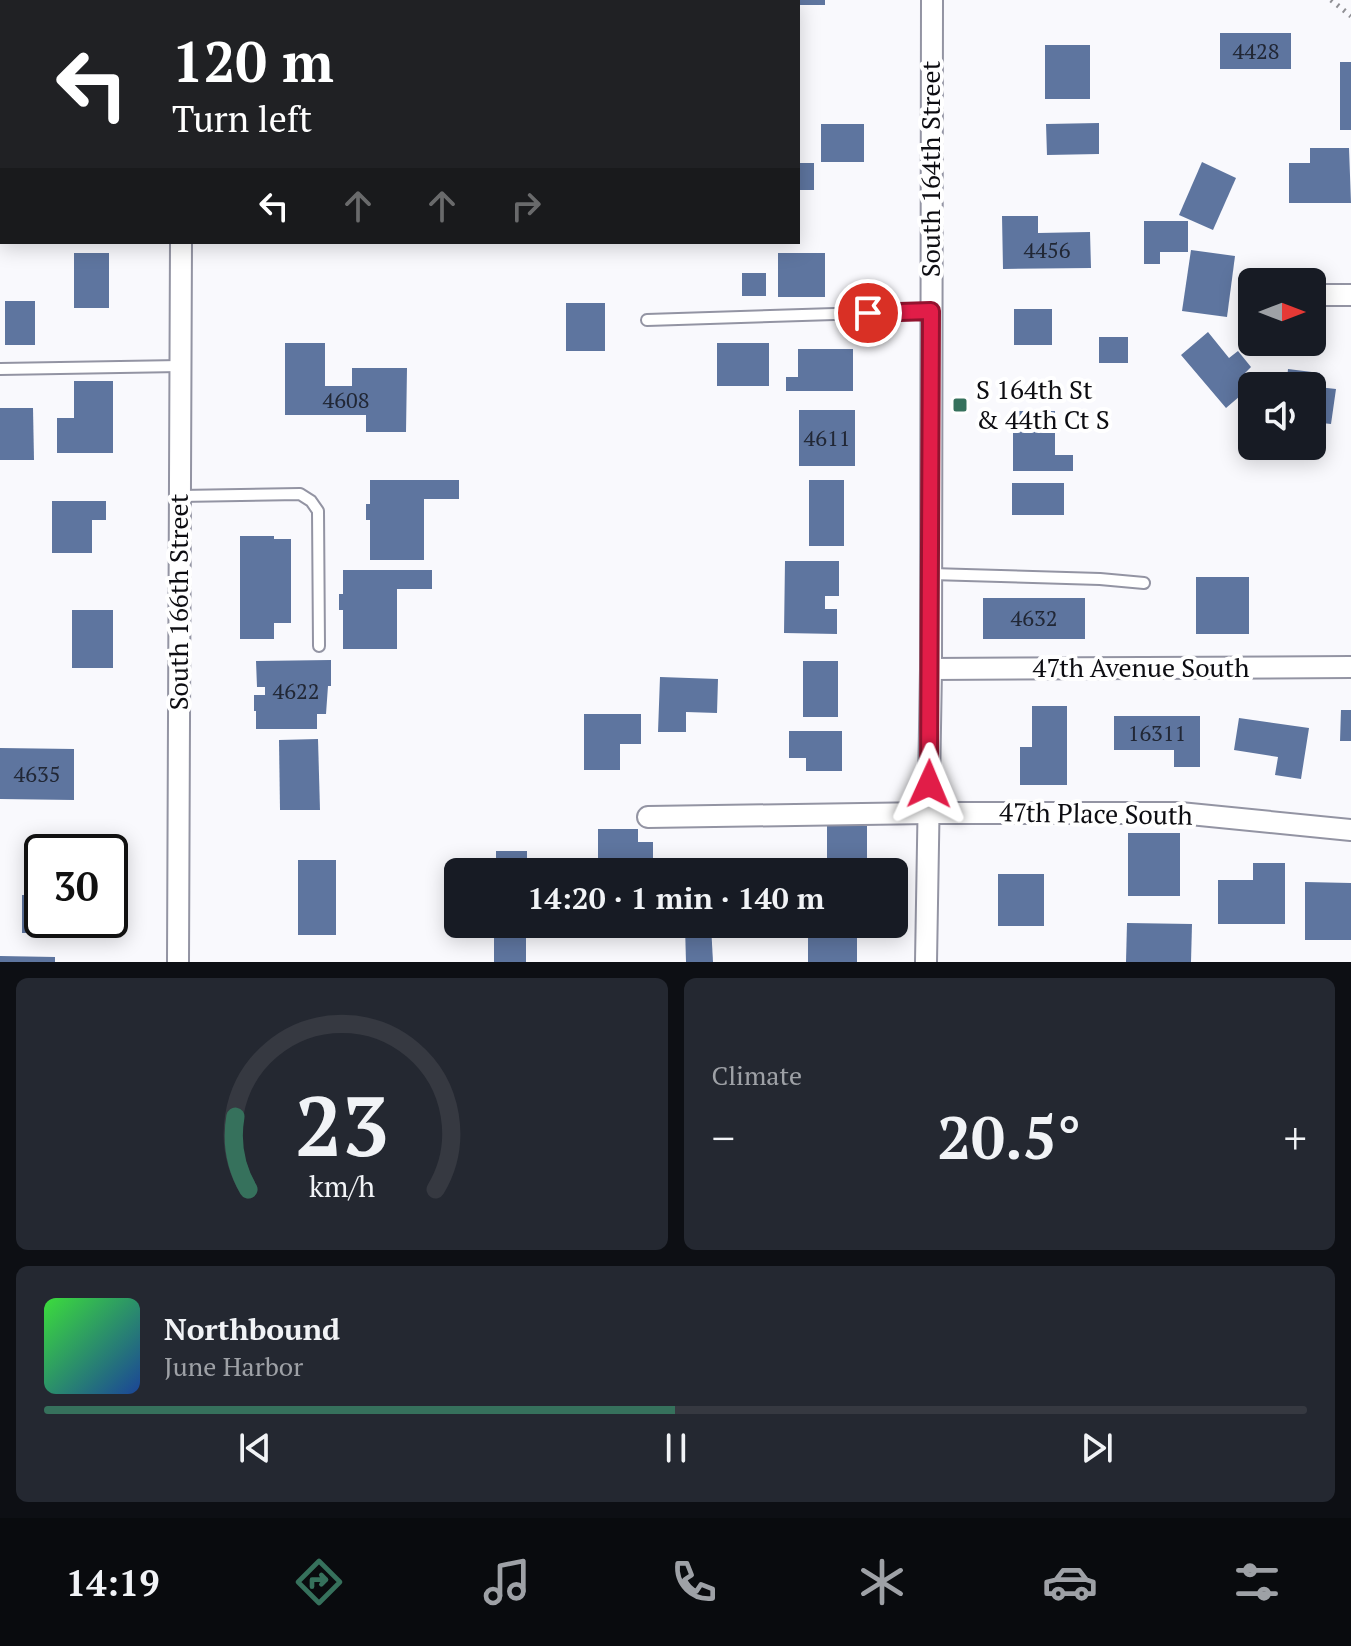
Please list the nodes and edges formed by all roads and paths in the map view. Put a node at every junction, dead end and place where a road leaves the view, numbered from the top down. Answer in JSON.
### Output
{"nodes":[{"id":1,"x":932,"y":0,"type":"edge"},
{"id":2,"x":1331,"y":0,"type":"edge"},
{"id":3,"x":1351,"y":16,"type":"edge"},
{"id":4,"x":181,"y":244,"type":"edge"},
{"id":5,"x":1326,"y":295,"type":"edge"},
{"id":6,"x":1351,"y":295,"type":"edge"},
{"id":7,"x":931,"y":311,"type":"junction"},
{"id":8,"x":647,"y":320,"type":"dead end"},
{"id":9,"x":180,"y":366,"type":"junction"},
{"id":10,"x":0,"y":369,"type":"edge"},
{"id":11,"x":180,"y":496,"type":"junction"},
{"id":12,"x":931,"y":574,"type":"junction"},
{"id":13,"x":1144,"y":583,"type":"dead end"},
{"id":14,"x":319,"y":646,"type":"dead end"},
{"id":15,"x":1351,"y":667,"type":"edge"},
{"id":16,"x":931,"y":669,"type":"junction"},
{"id":17,"x":929,"y":813,"type":"junction"},
{"id":18,"x":648,"y":817,"type":"dead end"},
{"id":19,"x":1351,"y":830,"type":"edge"},
{"id":20,"x":178,"y":962,"type":"edge"},
{"id":21,"x":926,"y":962,"type":"edge"}],
"edges":[{"from":1,"to":7,"type":"street","name":"South 164th Street"},
{"from":2,"to":3,"type":"path"},
{"from":4,"to":9,"type":"street","name":"South 166th Street"},
{"from":5,"to":6,"type":"street"},
{"from":7,"to":8,"type":"lane"},
{"from":7,"to":12,"type":"street","name":"South 164th Street"},
{"from":9,"to":10,"type":"lane"},
{"from":9,"to":11,"type":"street","name":"South 166th Street"},
{"from":11,"to":14,"type":"lane"},
{"from":11,"to":20,"type":"street","name":"South 166th Street"},
{"from":12,"to":13,"type":"lane"},
{"from":12,"to":16,"type":"street","name":"South 164th Street"},
{"from":15,"to":16,"type":"street","name":"47th Avenue South"},
{"from":16,"to":17,"type":"street","name":"South 164th Street"},
{"from":17,"to":18,"type":"street","name":"47th Place South"},
{"from":17,"to":19,"type":"street","name":"47th Place South"},
{"from":17,"to":21,"type":"street","name":"South 164th Street"}]}
